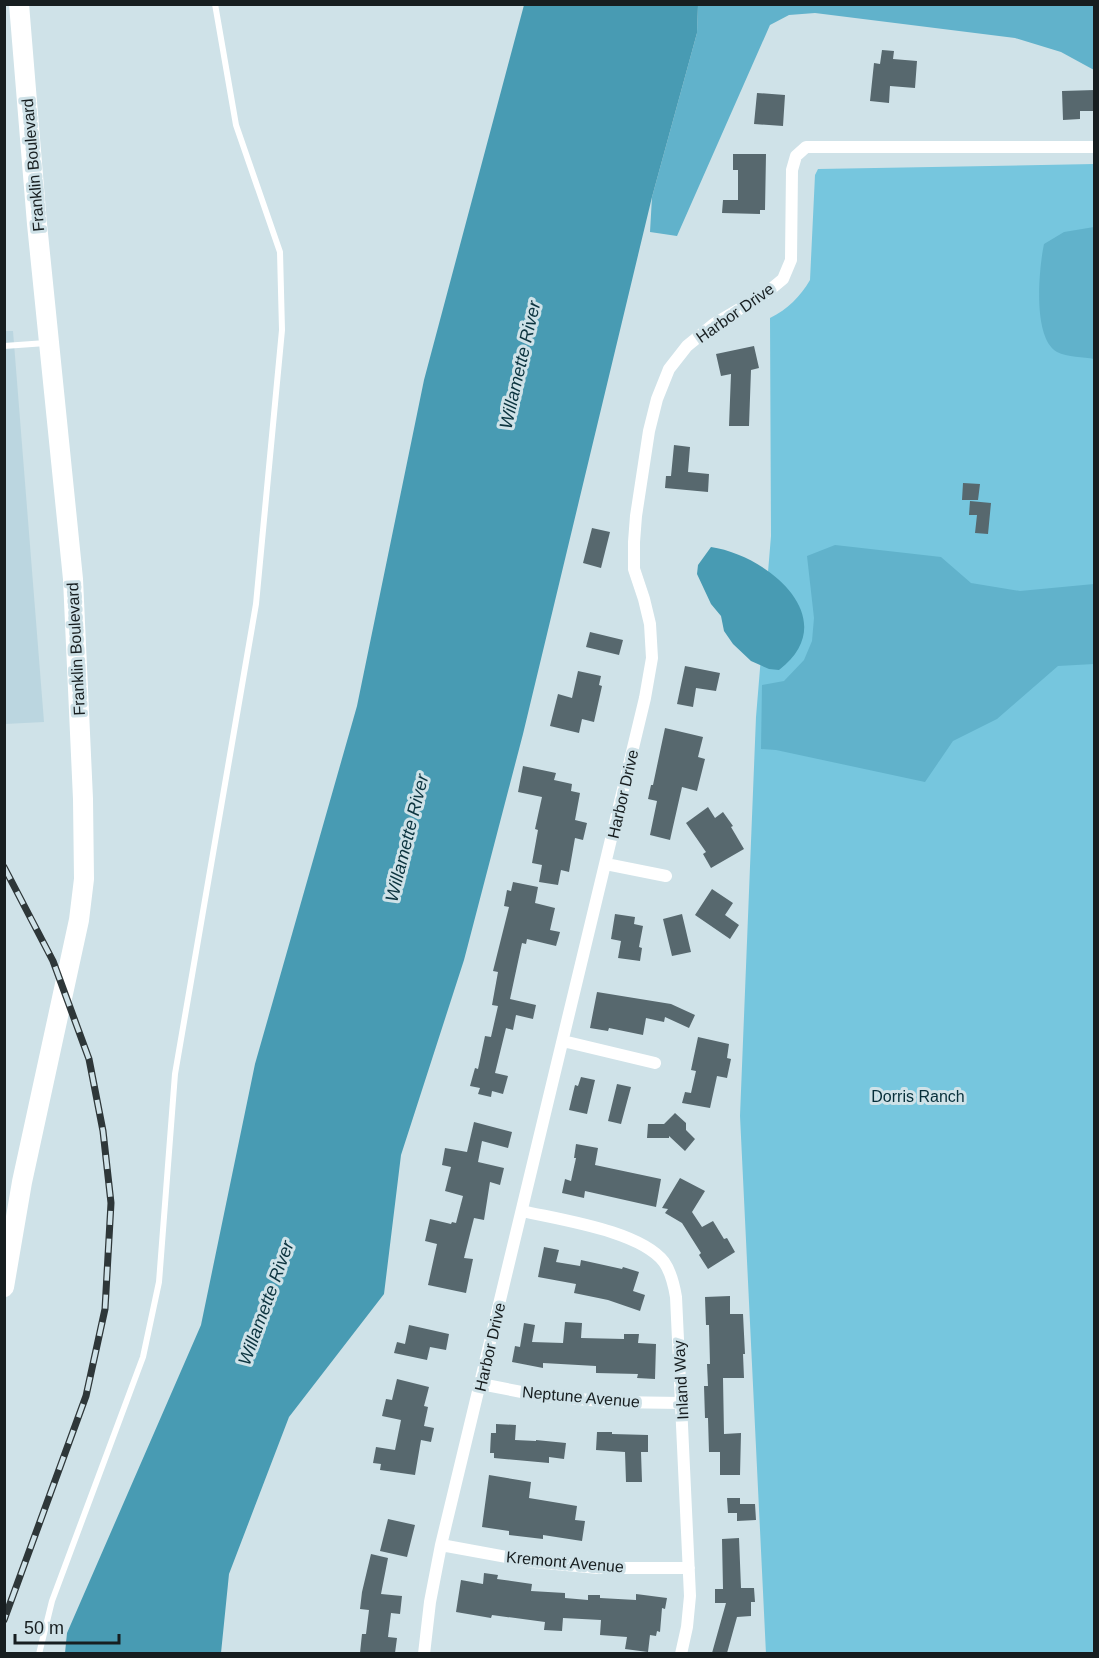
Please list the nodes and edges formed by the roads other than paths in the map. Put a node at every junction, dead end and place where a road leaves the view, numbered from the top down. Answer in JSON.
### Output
{"nodes":[{"id":1,"x":19,"y":4,"type":"edge"},
{"id":2,"x":215,"y":4,"type":"edge"},
{"id":3,"x":1095,"y":147,"type":"edge"},
{"id":4,"x":50,"y":343,"type":"junction"},
{"id":5,"x":4,"y":346,"type":"edge"},
{"id":6,"x":606,"y":864,"type":"junction"},
{"id":7,"x":666,"y":876,"type":"dead end"},
{"id":8,"x":563,"y":1041,"type":"junction"},
{"id":9,"x":655,"y":1063,"type":"dead end"},
{"id":10,"x":522,"y":1211,"type":"junction"},
{"id":11,"x":4,"y":1287,"type":"edge"},
{"id":12,"x":481,"y":1384,"type":"junction"},
{"id":13,"x":682,"y":1403,"type":"junction"},
{"id":14,"x":441,"y":1545,"type":"junction"},
{"id":15,"x":689,"y":1568,"type":"junction"},
{"id":16,"x":39,"y":1653,"type":"edge"},
{"id":17,"x":424,"y":1653,"type":"edge"},
{"id":18,"x":681,"y":1653,"type":"edge"}],
"edges":[{"from":1,"to":4,"type":"main road","name":"Franklin Boulevard"},
{"from":2,"to":16,"type":"lane"},
{"from":3,"to":6,"type":"street","name":"Harbor Drive"},
{"from":4,"to":5,"type":"lane"},
{"from":4,"to":11,"type":"main road","name":"Franklin Boulevard"},
{"from":6,"to":7,"type":"street"},
{"from":6,"to":8,"type":"street","name":"Harbor Drive"},
{"from":8,"to":9,"type":"street"},
{"from":8,"to":10,"type":"street","name":"Harbor Drive"},
{"from":10,"to":12,"type":"street","name":"Harbor Drive"},
{"from":10,"to":13,"type":"street","name":"Inland Way"},
{"from":12,"to":13,"type":"street","name":"Neptune Avenue"},
{"from":12,"to":14,"type":"street","name":"Harbor Drive"},
{"from":13,"to":15,"type":"street","name":"Inland Way"},
{"from":14,"to":15,"type":"street","name":"Kremont Avenue"},
{"from":14,"to":17,"type":"street","name":"Harbor Drive"},
{"from":15,"to":18,"type":"street","name":"Inland Way"}]}
